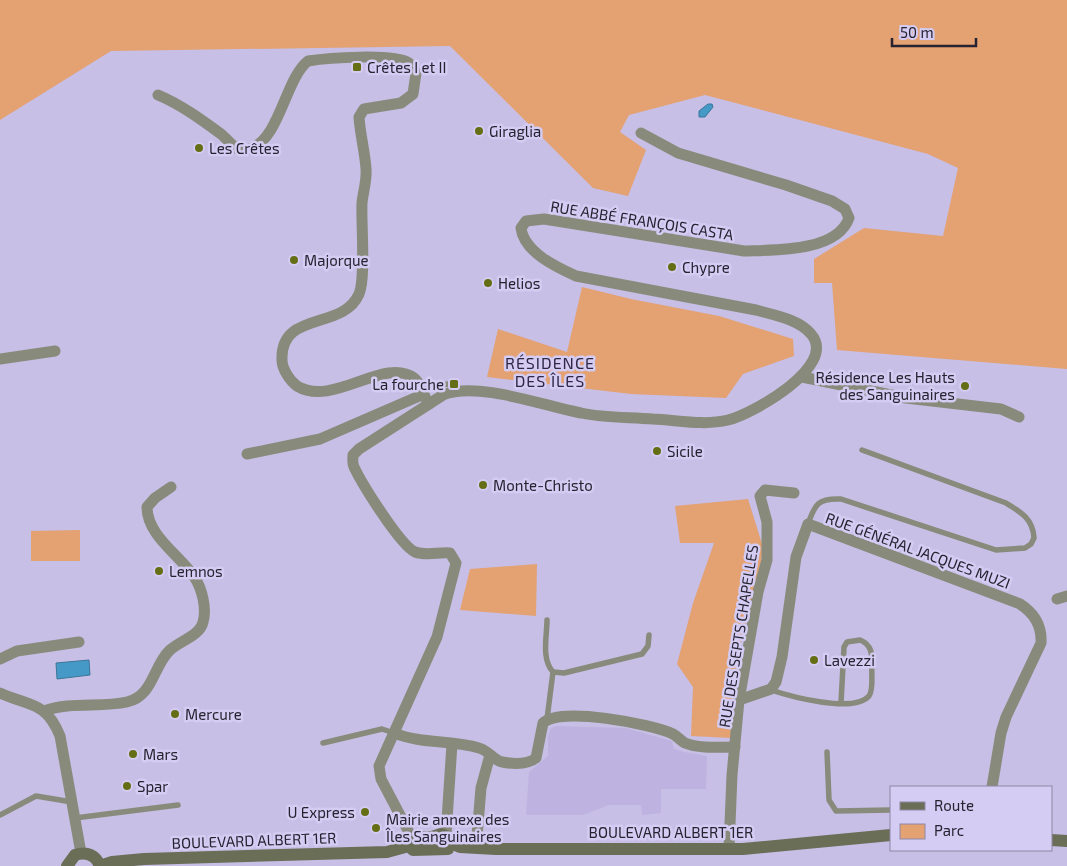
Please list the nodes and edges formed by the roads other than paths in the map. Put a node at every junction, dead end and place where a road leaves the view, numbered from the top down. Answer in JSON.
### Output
{"nodes":[{"id":1,"x":158,"y":96,"type":"dead end"},
{"id":2,"x":641,"y":133,"type":"dead end"},
{"id":3,"x":55,"y":351,"type":"dead end"},
{"id":4,"x":0,"y":359,"type":"edge"},
{"id":5,"x":802,"y":377,"type":"junction"},
{"id":6,"x":458,"y":391,"type":"junction"},
{"id":7,"x":424,"y":395,"type":"junction"},
{"id":8,"x":1019,"y":417,"type":"dead end"},
{"id":9,"x":862,"y":450,"type":"dead end"},
{"id":10,"x":247,"y":454,"type":"dead end"},
{"id":11,"x":171,"y":487,"type":"dead end"},
{"id":12,"x":794,"y":493,"type":"dead end"},
{"id":13,"x":808,"y":524,"type":"junction"},
{"id":14,"x":547,"y":620,"type":"dead end"},
{"id":15,"x":650,"y":635,"type":"dead end"},
{"id":16,"x":79,"y":642,"type":"dead end"},
{"id":17,"x":0,"y":659,"type":"edge"},
{"id":18,"x":553,"y":672,"type":"junction"},
{"id":19,"x":771,"y":690,"type":"junction"},
{"id":20,"x":0,"y":693,"type":"edge"},
{"id":21,"x":739,"y":700,"type":"junction"},
{"id":22,"x":841,"y":702,"type":"junction"},
{"id":23,"x":44,"y":711,"type":"junction"},
{"id":24,"x":547,"y":720,"type":"junction"},
{"id":25,"x":394,"y":732,"type":"junction"},
{"id":26,"x":323,"y":743,"type":"dead end"},
{"id":27,"x":452,"y":744,"type":"junction"},
{"id":28,"x":735,"y":748,"type":"junction"},
{"id":29,"x":827,"y":752,"type":"dead end"},
{"id":30,"x":490,"y":756,"type":"junction"},
{"id":31,"x":992,"y":786,"type":"edge"},
{"id":32,"x":72,"y":802,"type":"junction"},
{"id":33,"x":178,"y":805,"type":"dead end"},
{"id":34,"x":890,"y":810,"type":"edge"},
{"id":35,"x":0,"y":815,"type":"edge"},
{"id":36,"x":75,"y":818,"type":"junction"},
{"id":37,"x":890,"y":835,"type":"edge"},
{"id":38,"x":449,"y":839,"type":"junction"},
{"id":39,"x":1052,"y":840,"type":"edge"},
{"id":40,"x":1067,"y":841,"type":"edge"},
{"id":41,"x":410,"y":842,"type":"junction"},
{"id":42,"x":476,"y":848,"type":"junction"},
{"id":43,"x":729,"y":848,"type":"junction"},
{"id":44,"x":81,"y":853,"type":"junction"},
{"id":45,"x":67,"y":866,"type":"edge"},
{"id":46,"x":100,"y":866,"type":"edge"}],
"edges":[{"from":1,"to":7,"type":"street"},
{"from":2,"to":5,"type":"street","name":"RUE ABBÉ FRANÇOIS CASTA"},
{"from":3,"to":4,"type":"street"},
{"from":5,"to":6,"type":"street","name":"RUE ABBÉ FRANÇOIS CASTA"},
{"from":5,"to":8,"type":"street"},
{"from":6,"to":7,"type":"street","name":"RUE ABBÉ FRANÇOIS CASTA"},
{"from":6,"to":7,"type":"lane"},
{"from":7,"to":10,"type":"street"},
{"from":7,"to":25,"type":"street","name":"RUE ABBÉ FRANÇOIS CASTA"},
{"from":9,"to":13,"type":"lane"},
{"from":11,"to":23,"type":"street"},
{"from":12,"to":21,"type":"street","name":"RUE DES SEPTS CHAPELLES"},
{"from":13,"to":19,"type":"street","name":"RUE GÉNÉRAL JACQUES MUZI"},
{"from":13,"to":31,"type":"street","name":"RUE GÉNÉRAL JACQUES MUZI"},
{"from":14,"to":18,"type":"lane"},
{"from":15,"to":18,"type":"lane"},
{"from":16,"to":17,"type":"street"},
{"from":18,"to":24,"type":"lane"},
{"from":19,"to":21,"type":"street"},
{"from":19,"to":22,"type":"lane"},
{"from":20,"to":23,"type":"street"},
{"from":21,"to":28,"type":"street","name":"RUE DES SEPTS CHAPELLES"},
{"from":22,"to":22,"type":"lane"},
{"from":23,"to":32,"type":"street"},
{"from":24,"to":28,"type":"street"},
{"from":24,"to":30,"type":"street"},
{"from":25,"to":26,"type":"lane"},
{"from":25,"to":27,"type":"street"},
{"from":25,"to":41,"type":"street"},
{"from":27,"to":30,"type":"street"},
{"from":27,"to":38,"type":"street"},
{"from":28,"to":43,"type":"street","name":"RUE DES SEPTS CHAPELLES"},
{"from":29,"to":34,"type":"lane"},
{"from":30,"to":42,"type":"street"},
{"from":32,"to":35,"type":"lane"},
{"from":32,"to":36,"type":"street"},
{"from":33,"to":36,"type":"lane"},
{"from":36,"to":44,"type":"street"},
{"from":37,"to":43,"type":"main road","name":"BOULEVARD ALBERT 1ER"},
{"from":38,"to":41,"type":"main road","name":"BOULEVARD ALBERT 1ER"},
{"from":38,"to":42,"type":"main road","name":"BOULEVARD ALBERT 1ER"},
{"from":39,"to":40,"type":"main road"},
{"from":41,"to":46,"type":"main road","name":"BOULEVARD ALBERT 1ER"},
{"from":42,"to":43,"type":"main road","name":"BOULEVARD ALBERT 1ER"},
{"from":44,"to":45,"type":"main road"},
{"from":44,"to":46,"type":"main road","name":"BOULEVARD ALBERT 1ER"}]}
